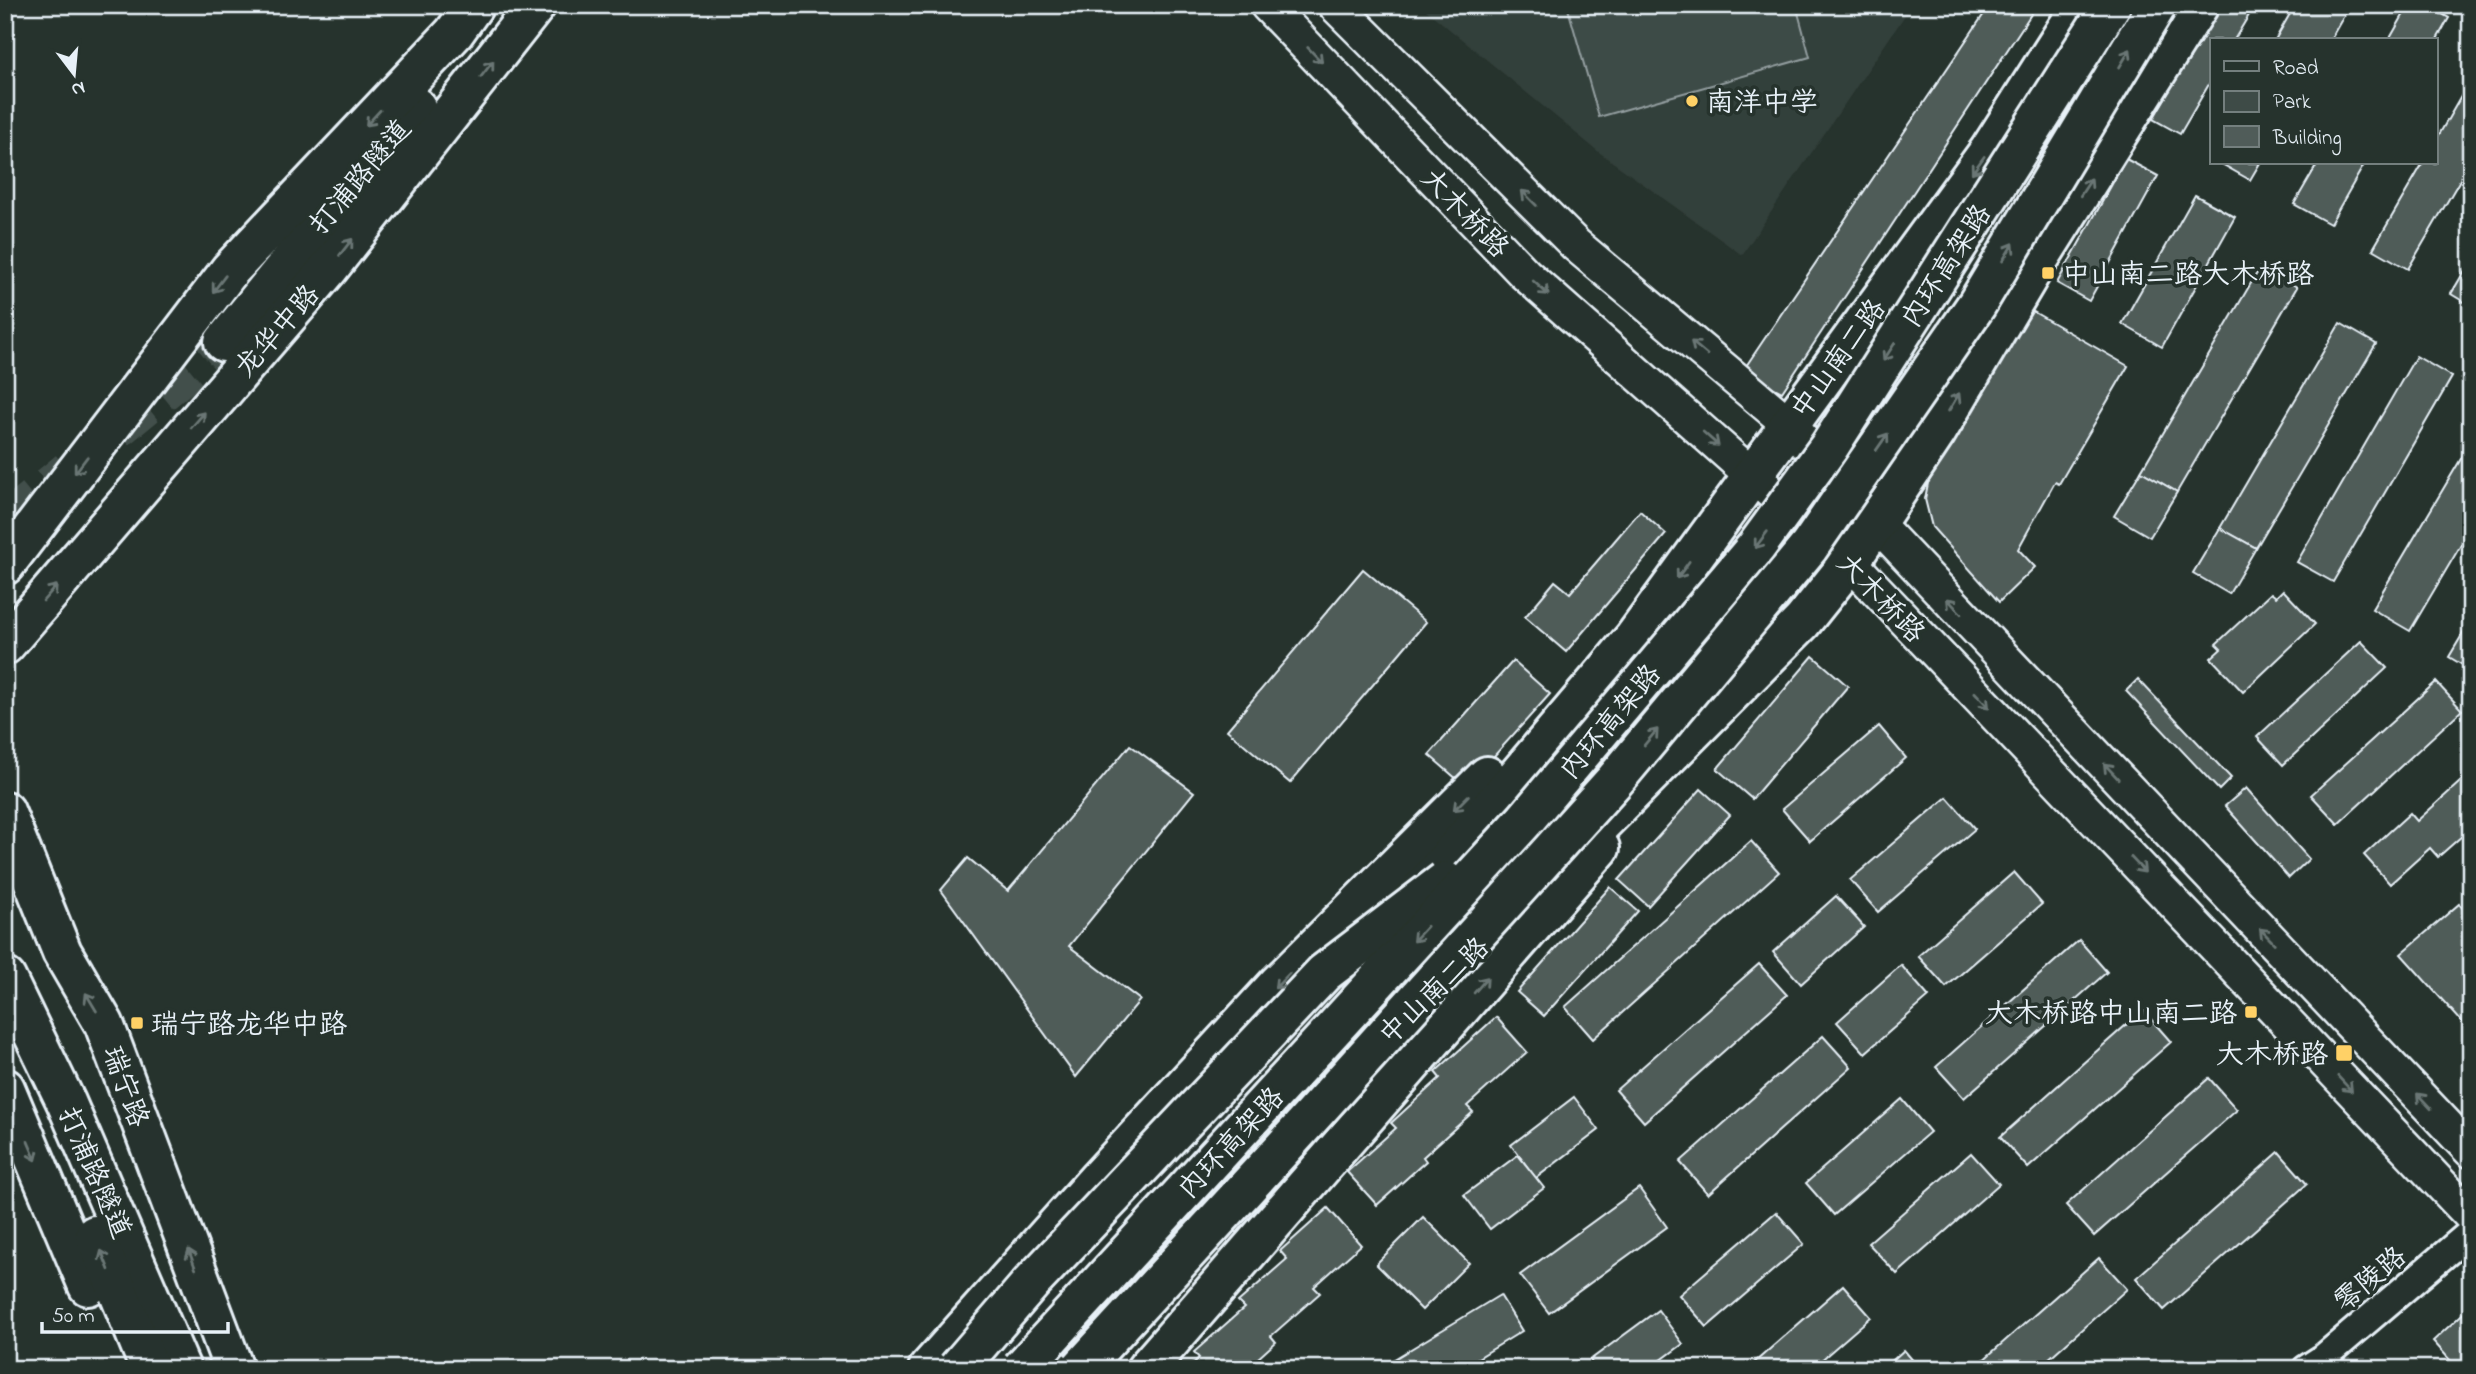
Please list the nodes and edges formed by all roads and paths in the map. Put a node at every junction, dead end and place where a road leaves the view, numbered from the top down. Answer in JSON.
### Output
{"nodes":[{"id":1,"x":474,"y":5,"type":"edge"},
{"id":2,"x":486,"y":5,"type":"edge"},
{"id":3,"x":536,"y":5,"type":"edge"},
{"id":4,"x":1267,"y":5,"type":"edge"},
{"id":5,"x":1335,"y":5,"type":"edge"},
{"id":6,"x":2082,"y":5,"type":"edge"},
{"id":7,"x":2110,"y":5,"type":"edge"},
{"id":8,"x":2157,"y":5,"type":"edge"},
{"id":9,"x":2199,"y":5,"type":"edge"},
{"id":10,"x":224,"y":342,"type":"tunnel mouth"},
{"id":11,"x":1789,"y":424,"type":"junction"},
{"id":12,"x":1751,"y":475,"type":"junction"},
{"id":13,"x":1876,"y":523,"type":"junction"},
{"id":14,"x":1850,"y":562,"type":"junction"},
{"id":15,"x":5,"y":565,"type":"edge"},
{"id":16,"x":1802,"y":622,"type":"junction"},
{"id":17,"x":1634,"y":638,"type":"junction"},
{"id":18,"x":5,"y":645,"type":"edge"},
{"id":19,"x":5,"y":811,"type":"edge"},
{"id":20,"x":1525,"y":820,"type":"junction"},
{"id":21,"x":1564,"y":837,"type":"junction"},
{"id":22,"x":5,"y":879,"type":"edge"},
{"id":23,"x":62,"y":952,"type":"junction"},
{"id":24,"x":6,"y":978,"type":"edge"},
{"id":25,"x":5,"y":1020,"type":"edge"},
{"id":26,"x":5,"y":1088,"type":"edge"},
{"id":27,"x":2471,"y":1151,"type":"edge"},
{"id":28,"x":2471,"y":1216,"type":"edge"},
{"id":29,"x":2471,"y":1232,"type":"edge"},
{"id":30,"x":123,"y":1369,"type":"edge"},
{"id":31,"x":150,"y":1369,"type":"edge"},
{"id":32,"x":181,"y":1369,"type":"edge"},
{"id":33,"x":234,"y":1369,"type":"edge"},
{"id":34,"x":928,"y":1369,"type":"edge"},
{"id":35,"x":957,"y":1369,"type":"edge"},
{"id":36,"x":990,"y":1369,"type":"edge"},
{"id":37,"x":1021,"y":1369,"type":"edge"},
{"id":38,"x":1078,"y":1369,"type":"edge"},
{"id":39,"x":1116,"y":1369,"type":"edge"},
{"id":40,"x":1146,"y":1369,"type":"edge"},
{"id":41,"x":2306,"y":1369,"type":"edge"}],
"edges":[{"from":1,"to":15,"type":"main road","one_way":true},
{"from":2,"to":10,"type":"main road","name":"打浦路隧道"},
{"from":18,"to":3,"type":"main road","name":"龙华中路","one_way":true},
{"from":4,"to":12,"type":"street","name":"大木桥路","one_way":true},
{"from":11,"to":5,"type":"street","name":"大木桥路","one_way":true},
{"from":6,"to":11,"type":"main road","name":"中山南二路","one_way":true},
{"from":7,"to":20,"type":"main road","name":"内环高架路","one_way":true,"bridge":true},
{"from":21,"to":8,"type":"main road","name":"内环高架路","one_way":true,"bridge":true},
{"from":13,"to":9,"type":"main road","name":"中山南二路","one_way":true},
{"from":11,"to":12,"type":"main road","name":"中山南二路"},
{"from":11,"to":13,"type":"street","name":"大木桥路"},
{"from":12,"to":14,"type":"street","name":"大木桥路"},
{"from":12,"to":17,"type":"main road","name":"中山南二路","one_way":true},
{"from":13,"to":14,"type":"main road","name":"中山南二路"},
{"from":27,"to":13,"type":"street","name":"大木桥路","one_way":true},
{"from":14,"to":16,"type":"main road","name":"中山南二路"},
{"from":14,"to":28,"type":"street","name":"大木桥路","one_way":true},
{"from":16,"to":38,"type":"main road","name":"中山南二路"},
{"from":40,"to":16,"type":"main road","name":"中山南二路","one_way":true},
{"from":17,"to":34,"type":"main road","name":"中山南二路","one_way":true},
{"from":17,"to":36,"type":"main road","name":"中山南二路"},
{"from":19,"to":23,"type":"main road","name":"瑞宁路"},
{"from":20,"to":35,"type":"main road","bridge":true},
{"from":20,"to":37,"type":"main road","name":"内环高架路","one_way":true,"bridge":true},
{"from":21,"to":38,"type":"main road","name":"内环高架路","bridge":true},
{"from":21,"to":39,"type":"main road","bridge":true},
{"from":22,"to":23,"type":"main road"},
{"from":33,"to":23,"type":"main road","name":"瑞宁路","one_way":true},
{"from":24,"to":32,"type":"main road","name":"打浦路隧道"},
{"from":31,"to":25,"type":"main road","one_way":true},
{"from":26,"to":30,"type":"main road","one_way":true},
{"from":29,"to":41,"type":"street","name":"零陵路"}]}
